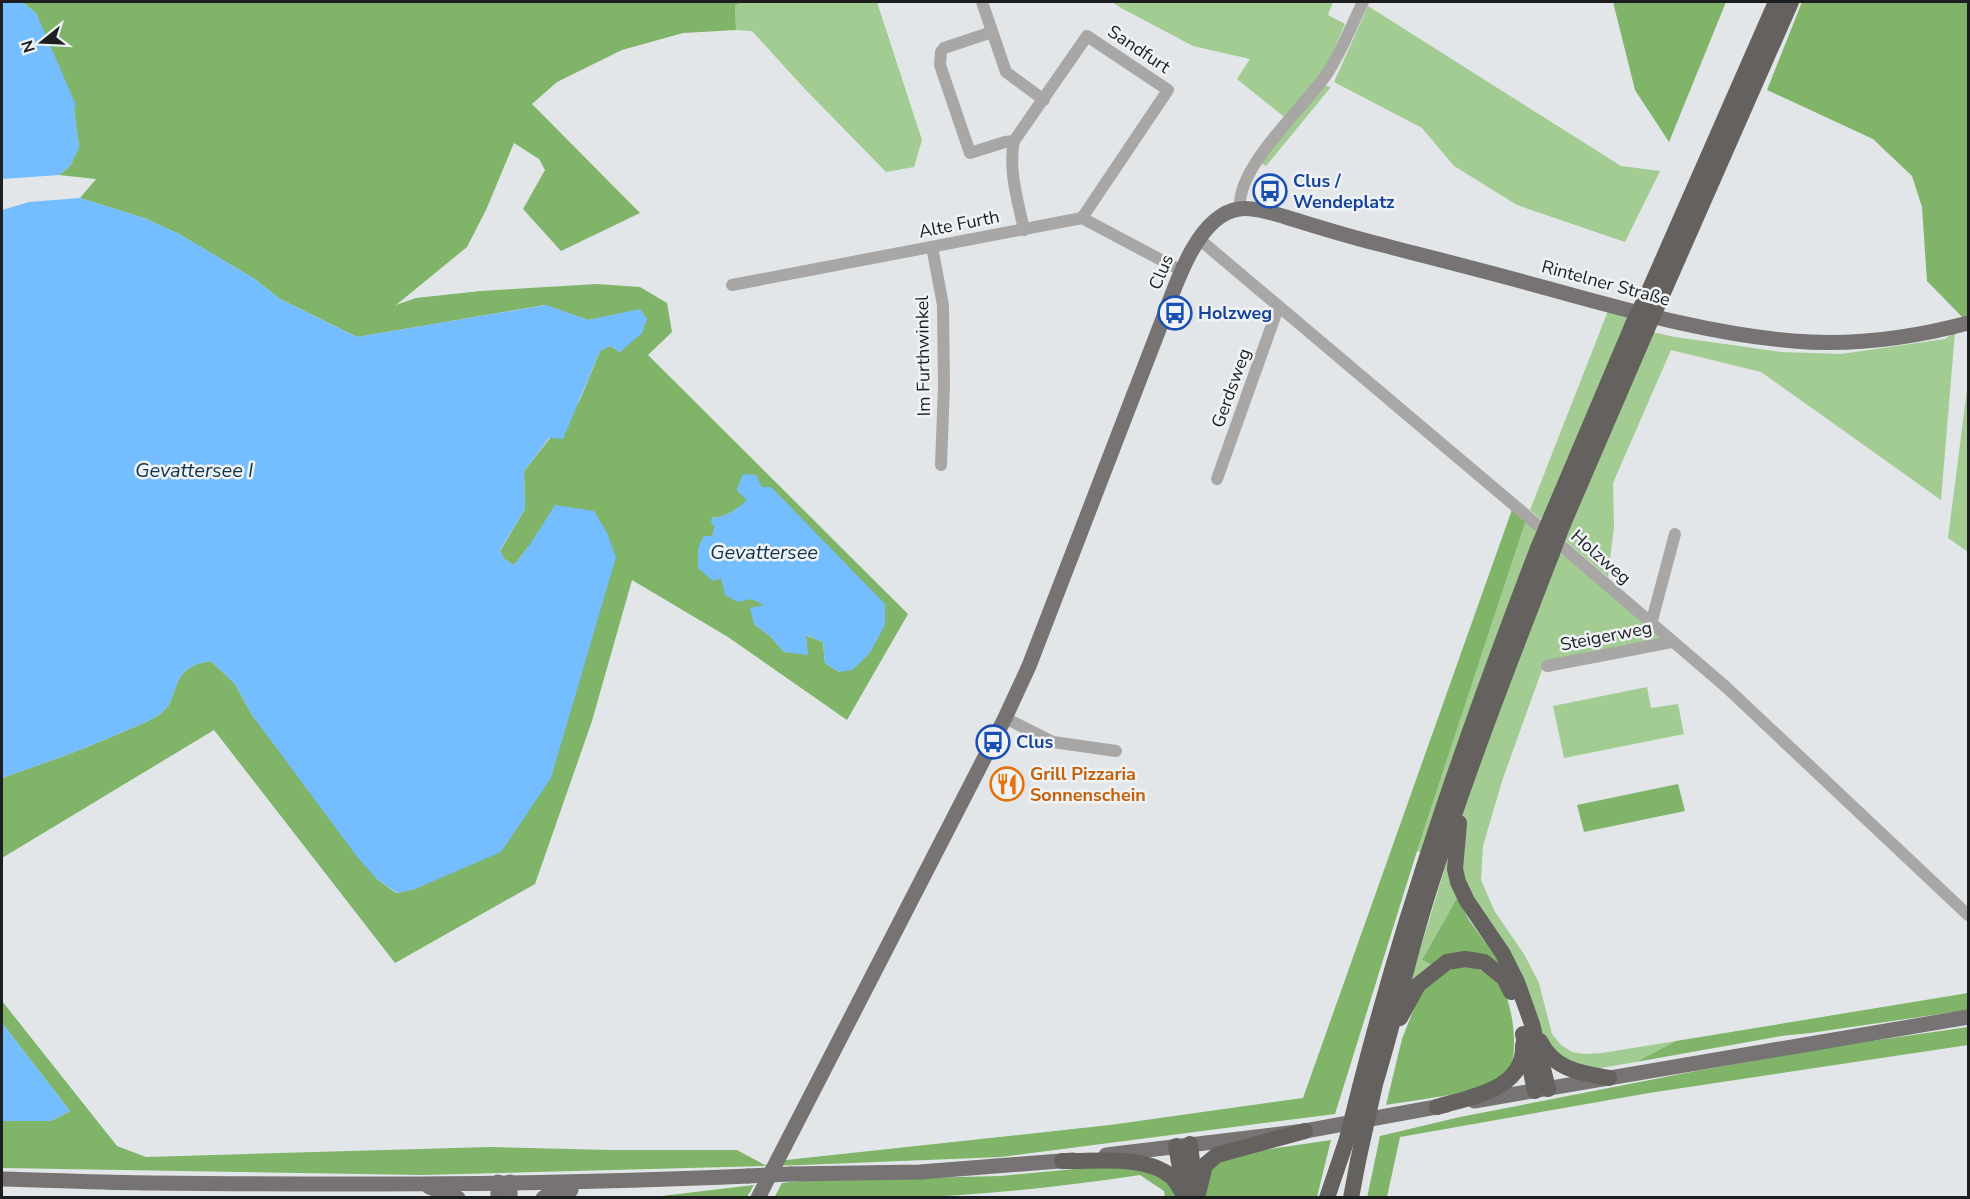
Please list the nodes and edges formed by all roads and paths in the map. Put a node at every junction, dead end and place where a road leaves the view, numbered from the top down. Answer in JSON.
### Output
{"nodes":[{"id":1,"x":982,"y":2,"type":"edge"},
{"id":2,"x":1363,"y":2,"type":"edge"},
{"id":3,"x":1776,"y":2,"type":"edge"},
{"id":4,"x":1791,"y":2,"type":"edge"},
{"id":5,"x":992,"y":32,"type":"junction"},
{"id":6,"x":1044,"y":100,"type":"junction"},
{"id":7,"x":1014,"y":141,"type":"junction"},
{"id":8,"x":1240,"y":208,"type":"junction"},
{"id":9,"x":1082,"y":218,"type":"junction"},
{"id":10,"x":1024,"y":230,"type":"junction"},
{"id":11,"x":1199,"y":239,"type":"junction"},
{"id":12,"x":932,"y":247,"type":"junction"},
{"id":13,"x":1180,"y":270,"type":"junction"},
{"id":14,"x":732,"y":285,"type":"dead end"},
{"id":15,"x":1655,"y":293,"type":"junction"},
{"id":16,"x":1278,"y":308,"type":"junction"},
{"id":17,"x":1968,"y":323,"type":"edge"},
{"id":18,"x":941,"y":465,"type":"dead end"},
{"id":19,"x":1217,"y":479,"type":"dead end"},
{"id":20,"x":1674,"y":534,"type":"dead end"},
{"id":21,"x":1545,"y":550,"type":"junction"},
{"id":22,"x":1651,"y":624,"type":"junction"},
{"id":23,"x":1672,"y":642,"type":"junction"},
{"id":24,"x":1547,"y":666,"type":"dead end"},
{"id":25,"x":1005,"y":718,"type":"junction"},
{"id":26,"x":1116,"y":752,"type":"dead end"},
{"id":27,"x":1463,"y":789,"type":"junction"},
{"id":28,"x":1968,"y":915,"type":"edge"},
{"id":29,"x":1968,"y":1017,"type":"edge"},
{"id":30,"x":1527,"y":1025,"type":"junction"},
{"id":31,"x":1386,"y":1049,"type":"junction"},
{"id":32,"x":1609,"y":1078,"type":"junction"},
{"id":33,"x":1367,"y":1085,"type":"junction"},
{"id":34,"x":1542,"y":1090,"type":"junction"},
{"id":35,"x":1437,"y":1107,"type":"junction"},
{"id":36,"x":1305,"y":1131,"type":"junction"},
{"id":37,"x":1183,"y":1145,"type":"junction"},
{"id":38,"x":1062,"y":1161,"type":"junction"},
{"id":39,"x":1347,"y":1162,"type":"junction"},
{"id":40,"x":2,"y":1179,"type":"edge"},
{"id":41,"x":589,"y":1183,"type":"junction"},
{"id":42,"x":420,"y":1184,"type":"junction"},
{"id":43,"x":504,"y":1190,"type":"edge"},
{"id":44,"x":458,"y":1197,"type":"edge"},
{"id":45,"x":543,"y":1197,"type":"edge"},
{"id":46,"x":758,"y":1197,"type":"edge"},
{"id":47,"x":1191,"y":1197,"type":"edge"},
{"id":48,"x":1327,"y":1197,"type":"edge"},
{"id":49,"x":1337,"y":1197,"type":"edge"},
{"id":50,"x":1351,"y":1197,"type":"edge"}],
"edges":[{"from":1,"to":5,"type":"street"},
{"from":2,"to":8,"type":"street"},
{"from":3,"to":15,"type":"highway"},
{"from":4,"to":15,"type":"highway"},
{"from":5,"to":6,"type":"street"},
{"from":5,"to":7,"type":"street"},
{"from":6,"to":7,"type":"street","name":"Sandfurt"},
{"from":6,"to":9,"type":"street","name":"Sandfurt"},
{"from":7,"to":10,"type":"street"},
{"from":8,"to":11,"type":"main road","name":"Clus"},
{"from":8,"to":17,"type":"main road","name":"Rintelner Straße"},
{"from":9,"to":10,"type":"street","name":"Alte Furth"},
{"from":9,"to":13,"type":"street"},
{"from":10,"to":12,"type":"street","name":"Alte Furth"},
{"from":11,"to":13,"type":"main road","name":"Clus"},
{"from":11,"to":16,"type":"street","name":"Holzweg"},
{"from":12,"to":14,"type":"street","name":"Alte Furth"},
{"from":12,"to":18,"type":"street","name":"Im Furthwinkel"},
{"from":13,"to":25,"type":"main road","name":"Clus"},
{"from":15,"to":21,"type":"highway","bridge":true},
{"from":16,"to":19,"type":"street","name":"Gerdsweg"},
{"from":16,"to":22,"type":"street","name":"Holzweg"},
{"from":20,"to":22,"type":"street"},
{"from":21,"to":27,"type":"highway"},
{"from":21,"to":33,"type":"highway"},
{"from":22,"to":23,"type":"street","name":"Holzweg"},
{"from":23,"to":24,"type":"street","name":"Steigerweg"},
{"from":23,"to":28,"type":"street","name":"Holzweg"},
{"from":25,"to":26,"type":"street"},
{"from":25,"to":46,"type":"main road","name":"Clus"},
{"from":27,"to":30,"type":"highway"},
{"from":27,"to":31,"type":"highway"},
{"from":29,"to":32,"type":"main road"},
{"from":30,"to":31,"type":"highway"},
{"from":30,"to":32,"type":"highway"},
{"from":30,"to":34,"type":"highway"},
{"from":30,"to":35,"type":"highway"},
{"from":31,"to":33,"type":"highway"},
{"from":32,"to":34,"type":"main road"},
{"from":33,"to":39,"type":"highway","bridge":true},
{"from":33,"to":39,"type":"highway","bridge":true},
{"from":34,"to":35,"type":"main road"},
{"from":35,"to":36,"type":"main road"},
{"from":36,"to":37,"type":"main road"},
{"from":36,"to":47,"type":"highway"},
{"from":37,"to":38,"type":"main road"},
{"from":37,"to":47,"type":"highway"},
{"from":38,"to":41,"type":"main road","bridge":true},
{"from":38,"to":47,"type":"highway"},
{"from":39,"to":48,"type":"highway"},
{"from":39,"to":49,"type":"highway"},
{"from":39,"to":50,"type":"highway"},
{"from":40,"to":42,"type":"main road"},
{"from":41,"to":43,"type":"main road"},
{"from":41,"to":45,"type":"main road"},
{"from":42,"to":43,"type":"main road"},
{"from":42,"to":44,"type":"main road"}]}
